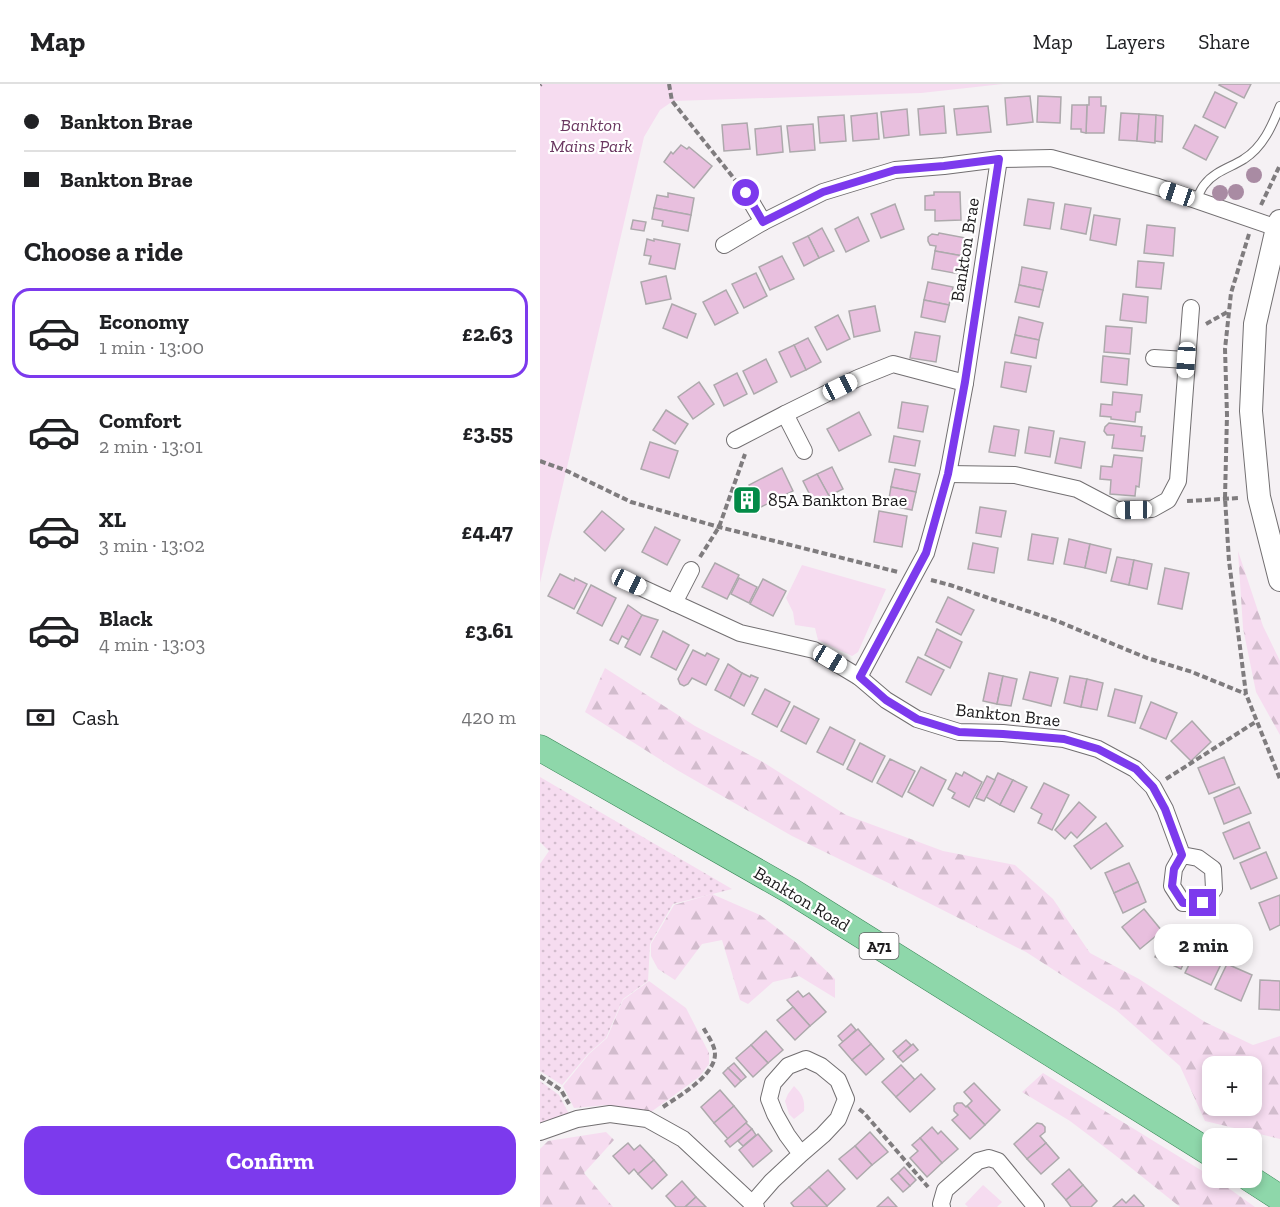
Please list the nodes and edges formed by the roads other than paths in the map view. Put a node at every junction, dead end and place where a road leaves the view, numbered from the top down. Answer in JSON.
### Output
{"nodes":[{"id":1,"x":1280,"y":106,"type":"edge"},
{"id":2,"x":999,"y":159,"type":"junction"},
{"id":3,"x":746,"y":193,"type":"road end"},
{"id":4,"x":1196,"y":200,"type":"junction"},
{"id":5,"x":763,"y":222,"type":"junction"},
{"id":6,"x":1279,"y":225,"type":"edge"},
{"id":7,"x":724,"y":245,"type":"dead end"},
{"id":8,"x":1191,"y":308,"type":"dead end"},
{"id":9,"x":1154,"y":358,"type":"dead end"},
{"id":10,"x":1186,"y":360,"type":"junction"},
{"id":11,"x":965,"y":382,"type":"junction"},
{"id":12,"x":785,"y":414,"type":"junction"},
{"id":13,"x":735,"y":440,"type":"dead end"},
{"id":14,"x":804,"y":452,"type":"dead end"},
{"id":15,"x":948,"y":474,"type":"junction"},
{"id":16,"x":691,"y":570,"type":"road end"},
{"id":17,"x":1280,"y":580,"type":"edge"},
{"id":18,"x":629,"y":582,"type":"dead end"},
{"id":19,"x":675,"y":603,"type":"junction"},
{"id":20,"x":860,"y":677,"type":"junction"},
{"id":21,"x":540,"y":747,"type":"edge"},
{"id":22,"x":1182,"y":855,"type":"dead end"},
{"id":23,"x":540,"y":1132,"type":"edge"},
{"id":24,"x":1202,"y":1148,"type":"edge"},
{"id":25,"x":801,"y":1154,"type":"junction"},
{"id":26,"x":1262,"y":1186,"type":"edge"},
{"id":27,"x":1280,"y":1198,"type":"edge"},
{"id":28,"x":754,"y":1205,"type":"edge"},
{"id":29,"x":941,"y":1205,"type":"edge"},
{"id":30,"x":1035,"y":1207,"type":"edge"}],
"edges":[{"from":1,"to":4,"type":"lane"},
{"from":2,"to":4,"type":"street"},
{"from":2,"to":5,"type":"street"},
{"from":2,"to":11,"type":"street","name":"Bankton Brae"},
{"from":3,"to":5,"type":"street"},
{"from":4,"to":6,"type":"street"},
{"from":5,"to":7,"type":"street"},
{"from":6,"to":17,"type":"street"},
{"from":8,"to":10,"type":"street"},
{"from":9,"to":10,"type":"street"},
{"from":10,"to":15,"type":"street"},
{"from":11,"to":12,"type":"street"},
{"from":11,"to":15,"type":"street","name":"Bankton Brae"},
{"from":12,"to":13,"type":"street"},
{"from":12,"to":14,"type":"street"},
{"from":15,"to":20,"type":"street","name":"Bankton Brae"},
{"from":16,"to":19,"type":"street"},
{"from":18,"to":19,"type":"street","name":"Bankton Brae"},
{"from":19,"to":20,"type":"street","name":"Bankton Brae"},
{"from":20,"to":22,"type":"street","name":"Bankton Brae"},
{"from":21,"to":24,"type":"main road","name":"Bankton Road","number":"A71"},
{"from":23,"to":28,"type":"street"},
{"from":25,"to":25,"type":"street"},
{"from":25,"to":28,"type":"street"},
{"from":26,"to":27,"type":"main road"},
{"from":29,"to":30,"type":"street"}]}
